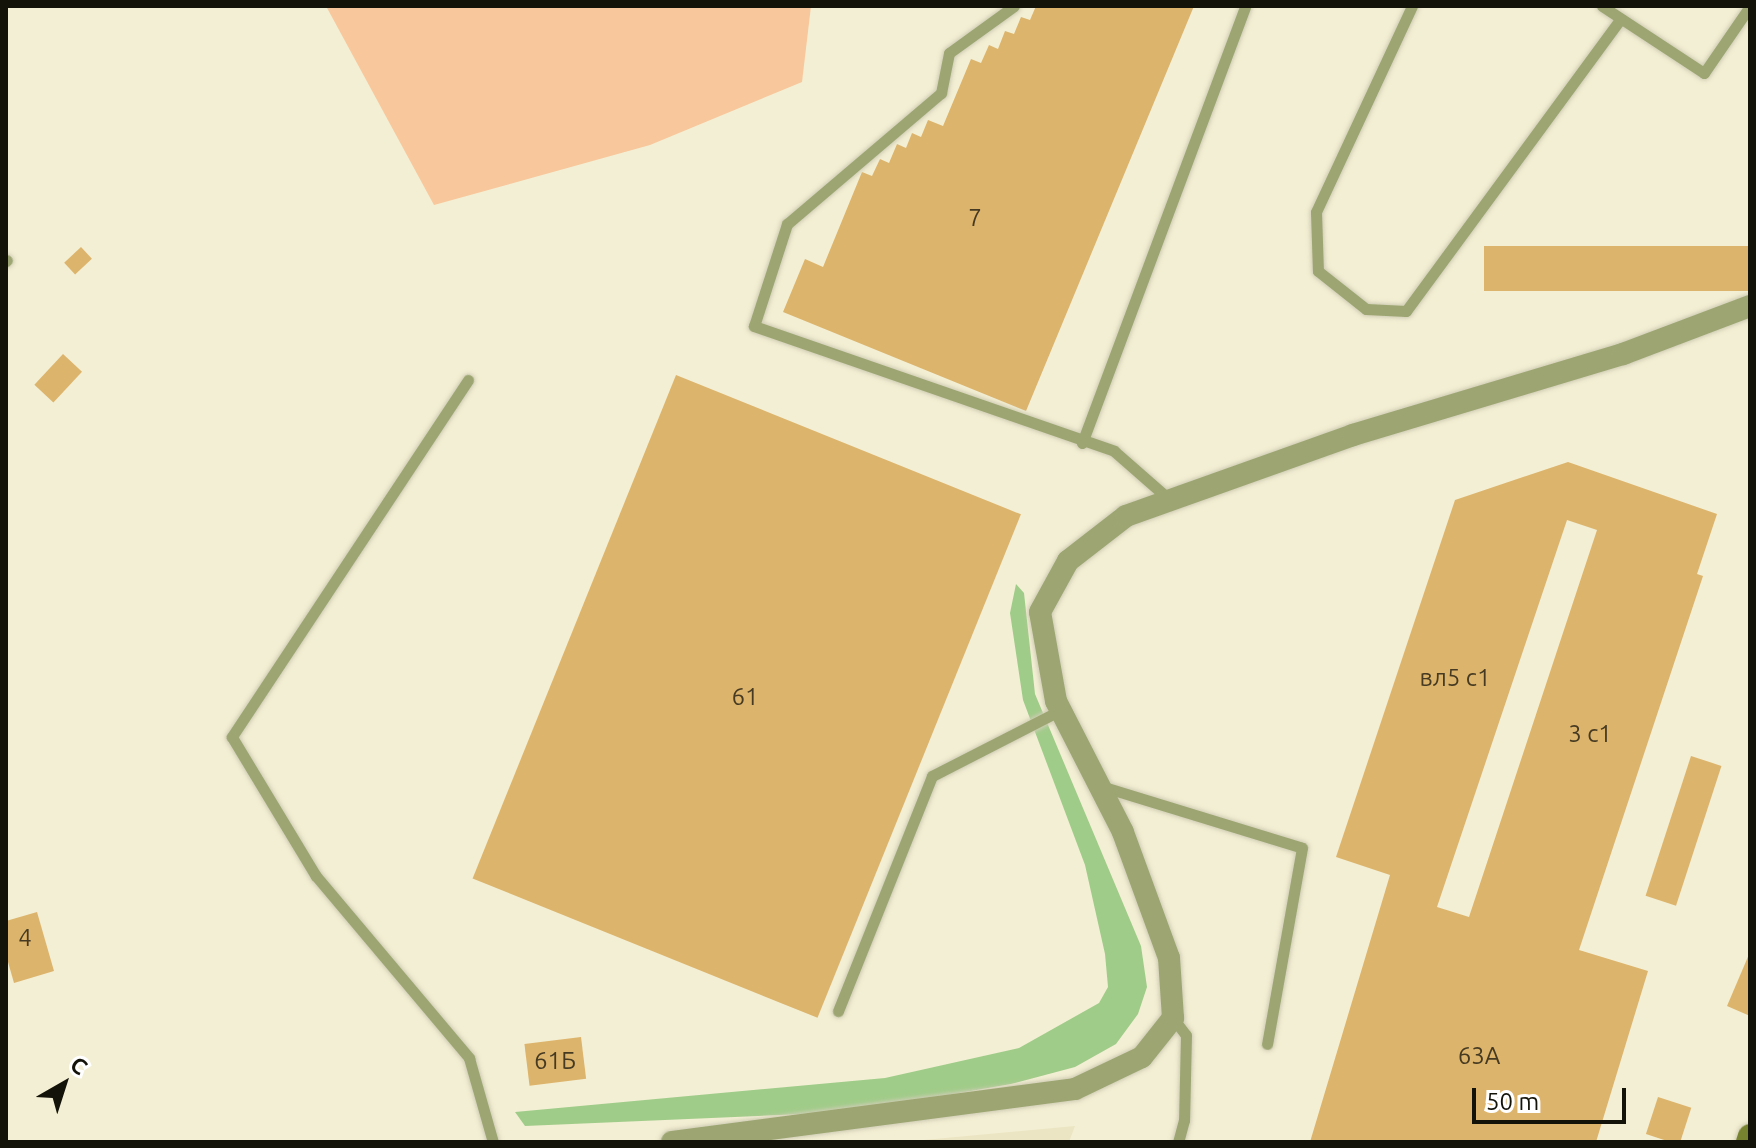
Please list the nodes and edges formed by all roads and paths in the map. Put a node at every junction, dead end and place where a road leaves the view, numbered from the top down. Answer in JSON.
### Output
{"nodes":[{"id":1,"x":1014,"y":6,"type":"edge"},
{"id":2,"x":1245,"y":6,"type":"edge"},
{"id":3,"x":1412,"y":6,"type":"edge"},
{"id":4,"x":1602,"y":6,"type":"edge"},
{"id":5,"x":1750,"y":6,"type":"edge"},
{"id":6,"x":1620,"y":20,"type":"junction"},
{"id":7,"x":1750,"y":306,"type":"edge"},
{"id":8,"x":468,"y":380,"type":"dead end"},
{"id":9,"x":1082,"y":443,"type":"junction"},
{"id":10,"x":1170,"y":500,"type":"junction"},
{"id":11,"x":1061,"y":710,"type":"junction"},
{"id":12,"x":1097,"y":785,"type":"junction"},
{"id":13,"x":838,"y":1011,"type":"dead end"},
{"id":14,"x":1173,"y":1018,"type":"junction"},
{"id":15,"x":1267,"y":1044,"type":"dead end"},
{"id":16,"x":1750,"y":1136,"type":"edge"},
{"id":17,"x":493,"y":1142,"type":"edge"},
{"id":18,"x":672,"y":1142,"type":"edge"},
{"id":19,"x":1178,"y":1142,"type":"edge"},
{"id":20,"x":1748,"y":1142,"type":"edge"}],
"edges":[{"from":1,"to":9,"type":"lane"},
{"from":2,"to":9,"type":"lane"},
{"from":3,"to":6,"type":"lane"},
{"from":4,"to":6,"type":"lane"},
{"from":5,"to":6,"type":"lane"},
{"from":7,"to":10,"type":"street"},
{"from":8,"to":17,"type":"lane"},
{"from":9,"to":10,"type":"lane"},
{"from":10,"to":11,"type":"street"},
{"from":11,"to":12,"type":"street"},
{"from":11,"to":13,"type":"lane"},
{"from":12,"to":14,"type":"street"},
{"from":12,"to":15,"type":"lane"},
{"from":14,"to":18,"type":"street"},
{"from":14,"to":19,"type":"lane"},
{"from":16,"to":20,"type":"main road"}]}
